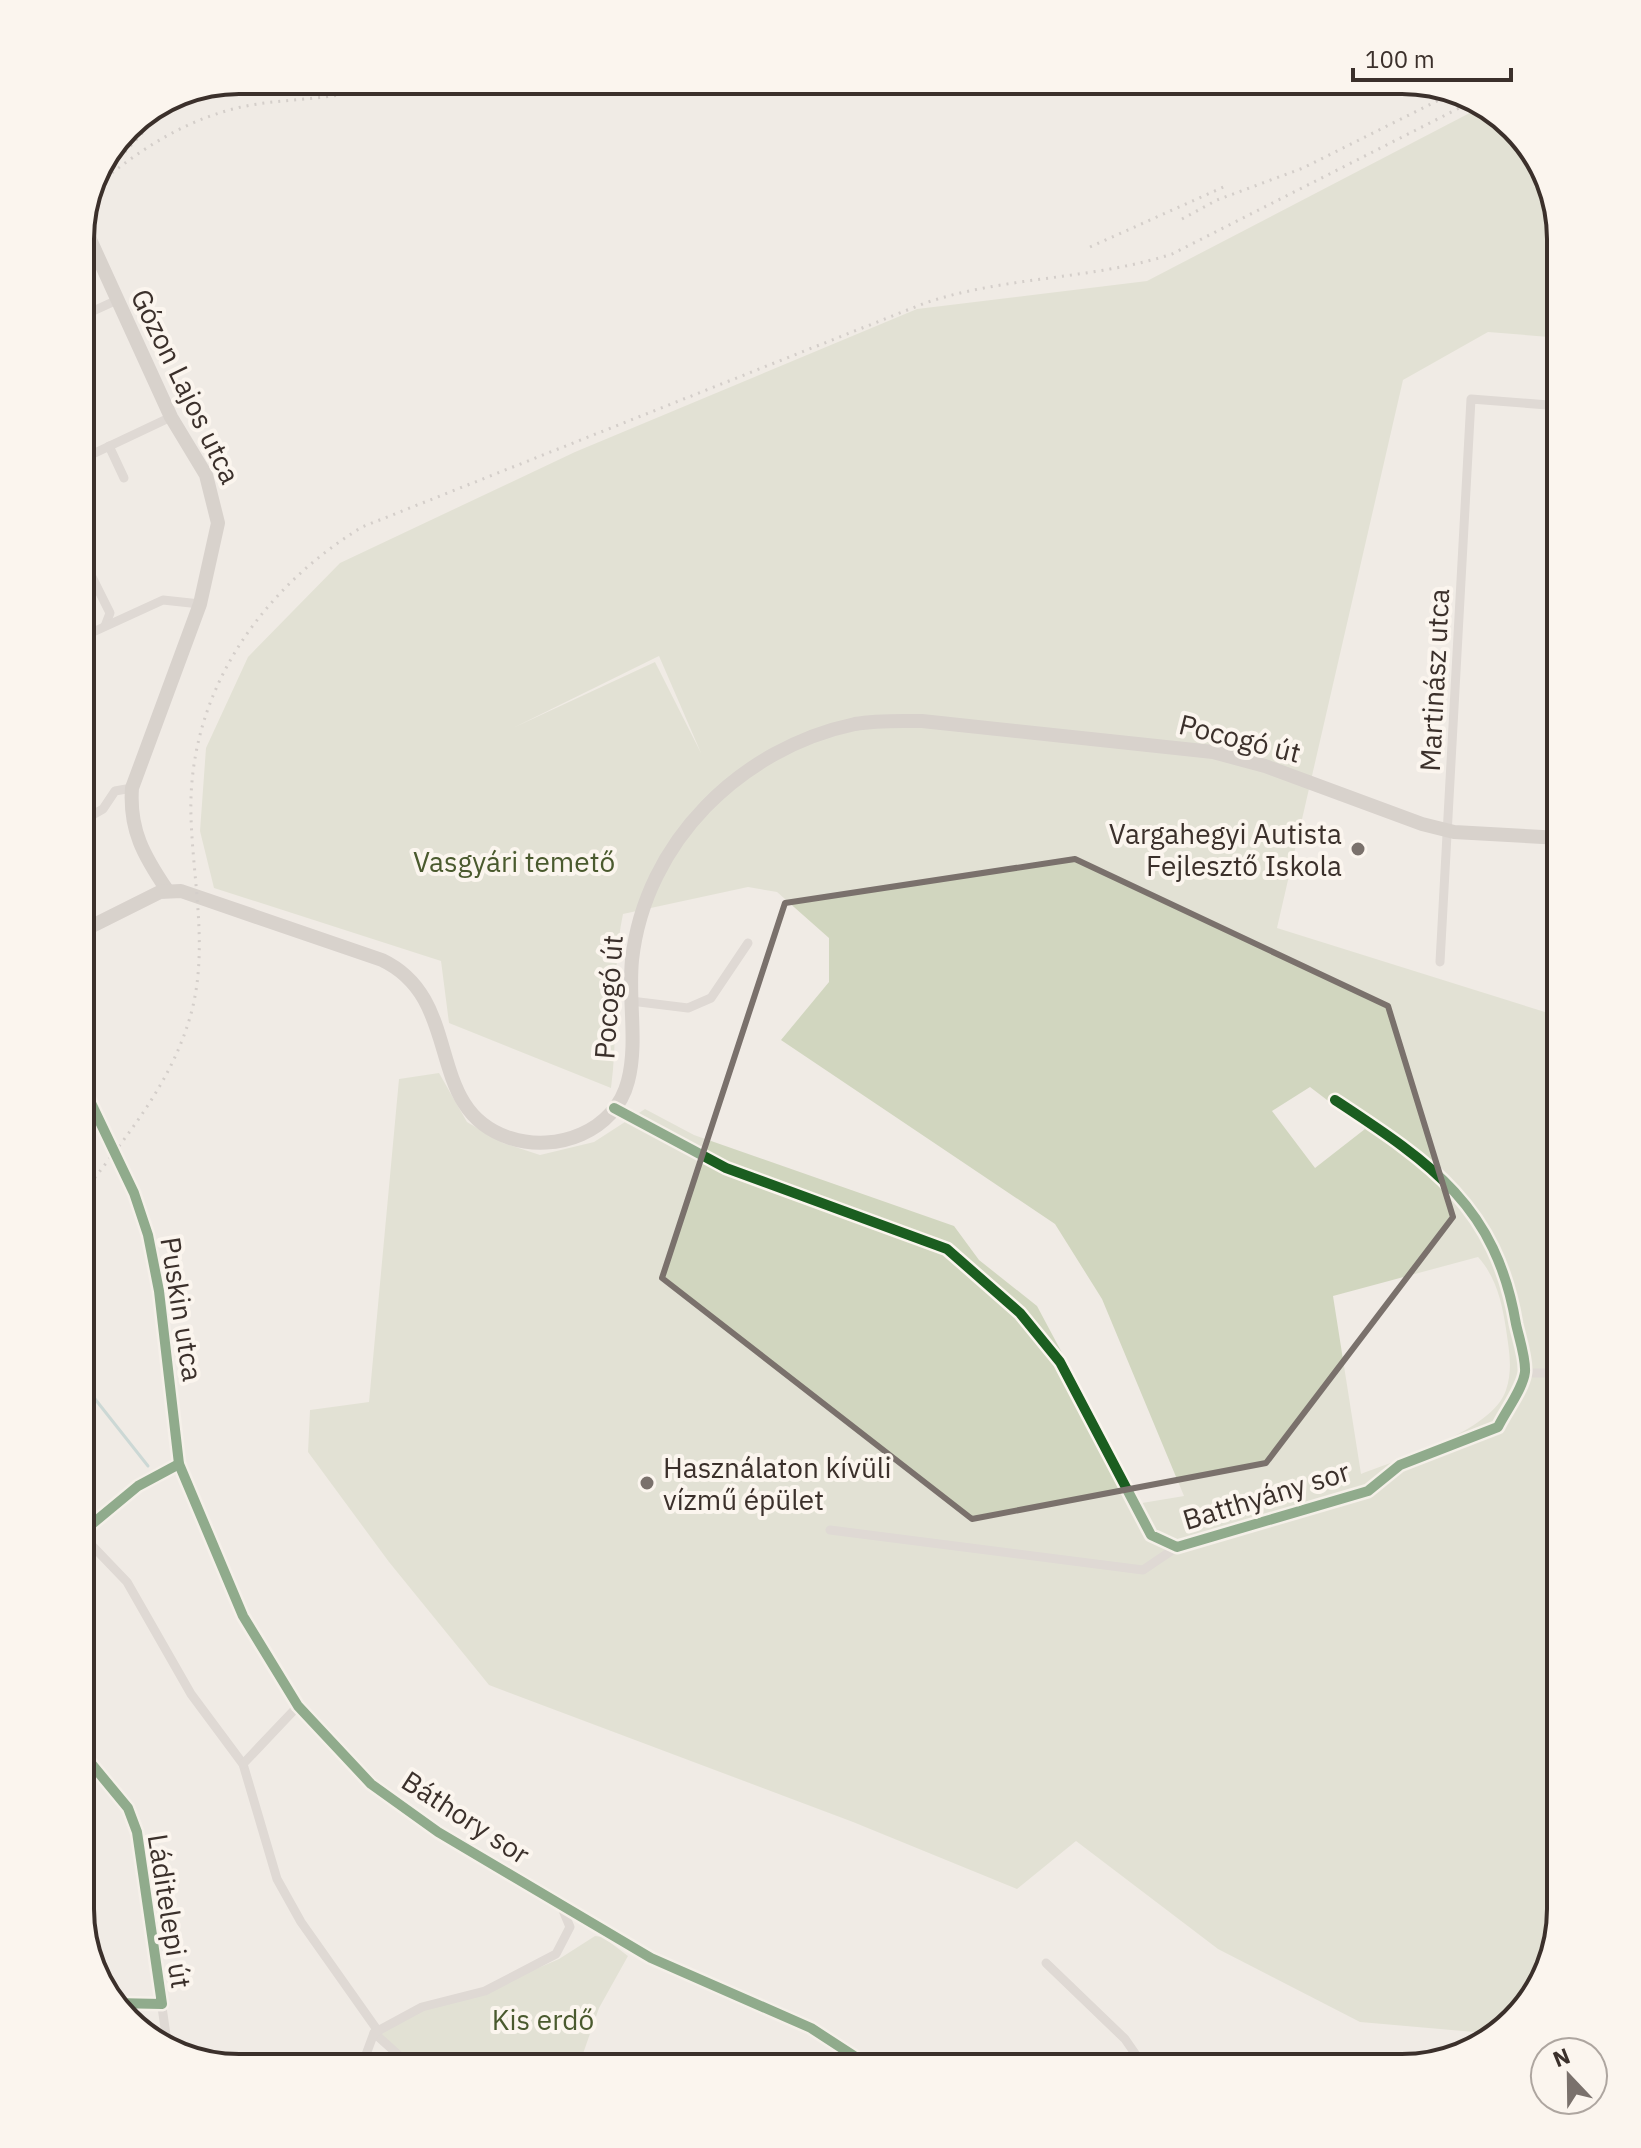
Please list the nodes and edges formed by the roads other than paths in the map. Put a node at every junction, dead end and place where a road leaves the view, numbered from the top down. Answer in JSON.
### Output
{"nodes":[{"id":1,"x":94,"y":251,"type":"edge"},
{"id":2,"x":115,"y":301,"type":"junction"},
{"id":3,"x":94,"y":311,"type":"edge"},
{"id":4,"x":1547,"y":405,"type":"edge"},
{"id":5,"x":171,"y":417,"type":"junction"},
{"id":6,"x":109,"y":446,"type":"junction"},
{"id":7,"x":94,"y":453,"type":"edge"},
{"id":8,"x":124,"y":478,"type":"dead end"},
{"id":9,"x":94,"y":581,"type":"edge"},
{"id":10,"x":200,"y":604,"type":"junction"},
{"id":11,"x":105,"y":626,"type":"junction"},
{"id":12,"x":94,"y":631,"type":"edge"},
{"id":13,"x":132,"y":788,"type":"junction"},
{"id":14,"x":94,"y":814,"type":"edge"},
{"id":15,"x":1446,"y":830,"type":"junction"},
{"id":16,"x":1547,"y":837,"type":"edge"},
{"id":17,"x":167,"y":890,"type":"junction"},
{"id":18,"x":94,"y":925,"type":"edge"},
{"id":19,"x":748,"y":943,"type":"dead end"},
{"id":20,"x":1440,"y":962,"type":"dead end"},
{"id":21,"x":631,"y":1001,"type":"junction"},
{"id":22,"x":1335,"y":1100,"type":"dead end"},
{"id":23,"x":614,"y":1108,"type":"junction"},
{"id":24,"x":94,"y":1109,"type":"edge"},
{"id":25,"x":1525,"y":1373,"type":"junction"},
{"id":26,"x":1547,"y":1373,"type":"edge"},
{"id":27,"x":179,"y":1464,"type":"junction"},
{"id":28,"x":94,"y":1522,"type":"edge"},
{"id":29,"x":830,"y":1530,"type":"dead end"},
{"id":30,"x":1177,"y":1547,"type":"junction"},
{"id":31,"x":94,"y":1548,"type":"edge"},
{"id":32,"x":298,"y":1706,"type":"junction"},
{"id":33,"x":243,"y":1764,"type":"junction"},
{"id":34,"x":94,"y":1767,"type":"edge"},
{"id":35,"x":560,"y":1903,"type":"junction"},
{"id":36,"x":1046,"y":1963,"type":"dead end"},
{"id":37,"x":129,"y":2003,"type":"edge"},
{"id":38,"x":162,"y":2004,"type":"junction"},
{"id":39,"x":376,"y":2032,"type":"junction"},
{"id":40,"x":166,"y":2034,"type":"edge"},
{"id":41,"x":844,"y":2049,"type":"junction"},
{"id":42,"x":367,"y":2054,"type":"edge"},
{"id":43,"x":399,"y":2054,"type":"edge"},
{"id":44,"x":844,"y":2054,"type":"edge"},
{"id":45,"x":850,"y":2054,"type":"edge"},
{"id":46,"x":1135,"y":2054,"type":"edge"}],
"edges":[{"from":1,"to":2,"type":"main road","name":"Gózon Lajos utca"},
{"from":2,"to":3,"type":"street"},
{"from":2,"to":5,"type":"main road","name":"Gózon Lajos utca"},
{"from":4,"to":15,"type":"street","name":"Martinász utca"},
{"from":5,"to":6,"type":"street"},
{"from":5,"to":10,"type":"main road","name":"Gózon Lajos utca"},
{"from":6,"to":7,"type":"street"},
{"from":6,"to":8,"type":"street"},
{"from":9,"to":11,"type":"street"},
{"from":10,"to":11,"type":"street"},
{"from":10,"to":13,"type":"main road","name":"Gózon Lajos utca"},
{"from":11,"to":12,"type":"street"},
{"from":13,"to":14,"type":"street"},
{"from":13,"to":17,"type":"main road","name":"Gózon Lajos utca"},
{"from":15,"to":16,"type":"main road","name":"Pocogó út"},
{"from":15,"to":20,"type":"street","name":"Martinász utca"},
{"from":15,"to":21,"type":"main road","name":"Pocogó út"},
{"from":17,"to":18,"type":"main road"},
{"from":17,"to":23,"type":"main road","name":"Pocogó út"},
{"from":19,"to":21,"type":"street"},
{"from":21,"to":23,"type":"main road","name":"Pocogó út"},
{"from":22,"to":25,"type":"street"},
{"from":23,"to":30,"type":"street","name":"Batthyány sor"},
{"from":24,"to":27,"type":"street","name":"Puskin utca"},
{"from":25,"to":26,"type":"street"},
{"from":25,"to":30,"type":"street","name":"Batthyány sor"},
{"from":27,"to":28,"type":"street"},
{"from":27,"to":32,"type":"street","name":"Báthory sor"},
{"from":29,"to":30,"type":"street","name":"Batthyány sor"},
{"from":31,"to":33,"type":"street"},
{"from":32,"to":33,"type":"street"},
{"from":32,"to":35,"type":"street","name":"Báthory sor"},
{"from":33,"to":39,"type":"street"},
{"from":34,"to":38,"type":"street","name":"Láditelepi út"},
{"from":35,"to":39,"type":"street"},
{"from":35,"to":41,"type":"street","name":"Báthory sor"},
{"from":36,"to":46,"type":"street"},
{"from":37,"to":38,"type":"street"},
{"from":38,"to":40,"type":"street","name":"Láditelepi út"},
{"from":39,"to":42,"type":"street"},
{"from":39,"to":43,"type":"street"},
{"from":41,"to":44,"type":"street"},
{"from":41,"to":45,"type":"street","name":"Báthory sor"}]}
